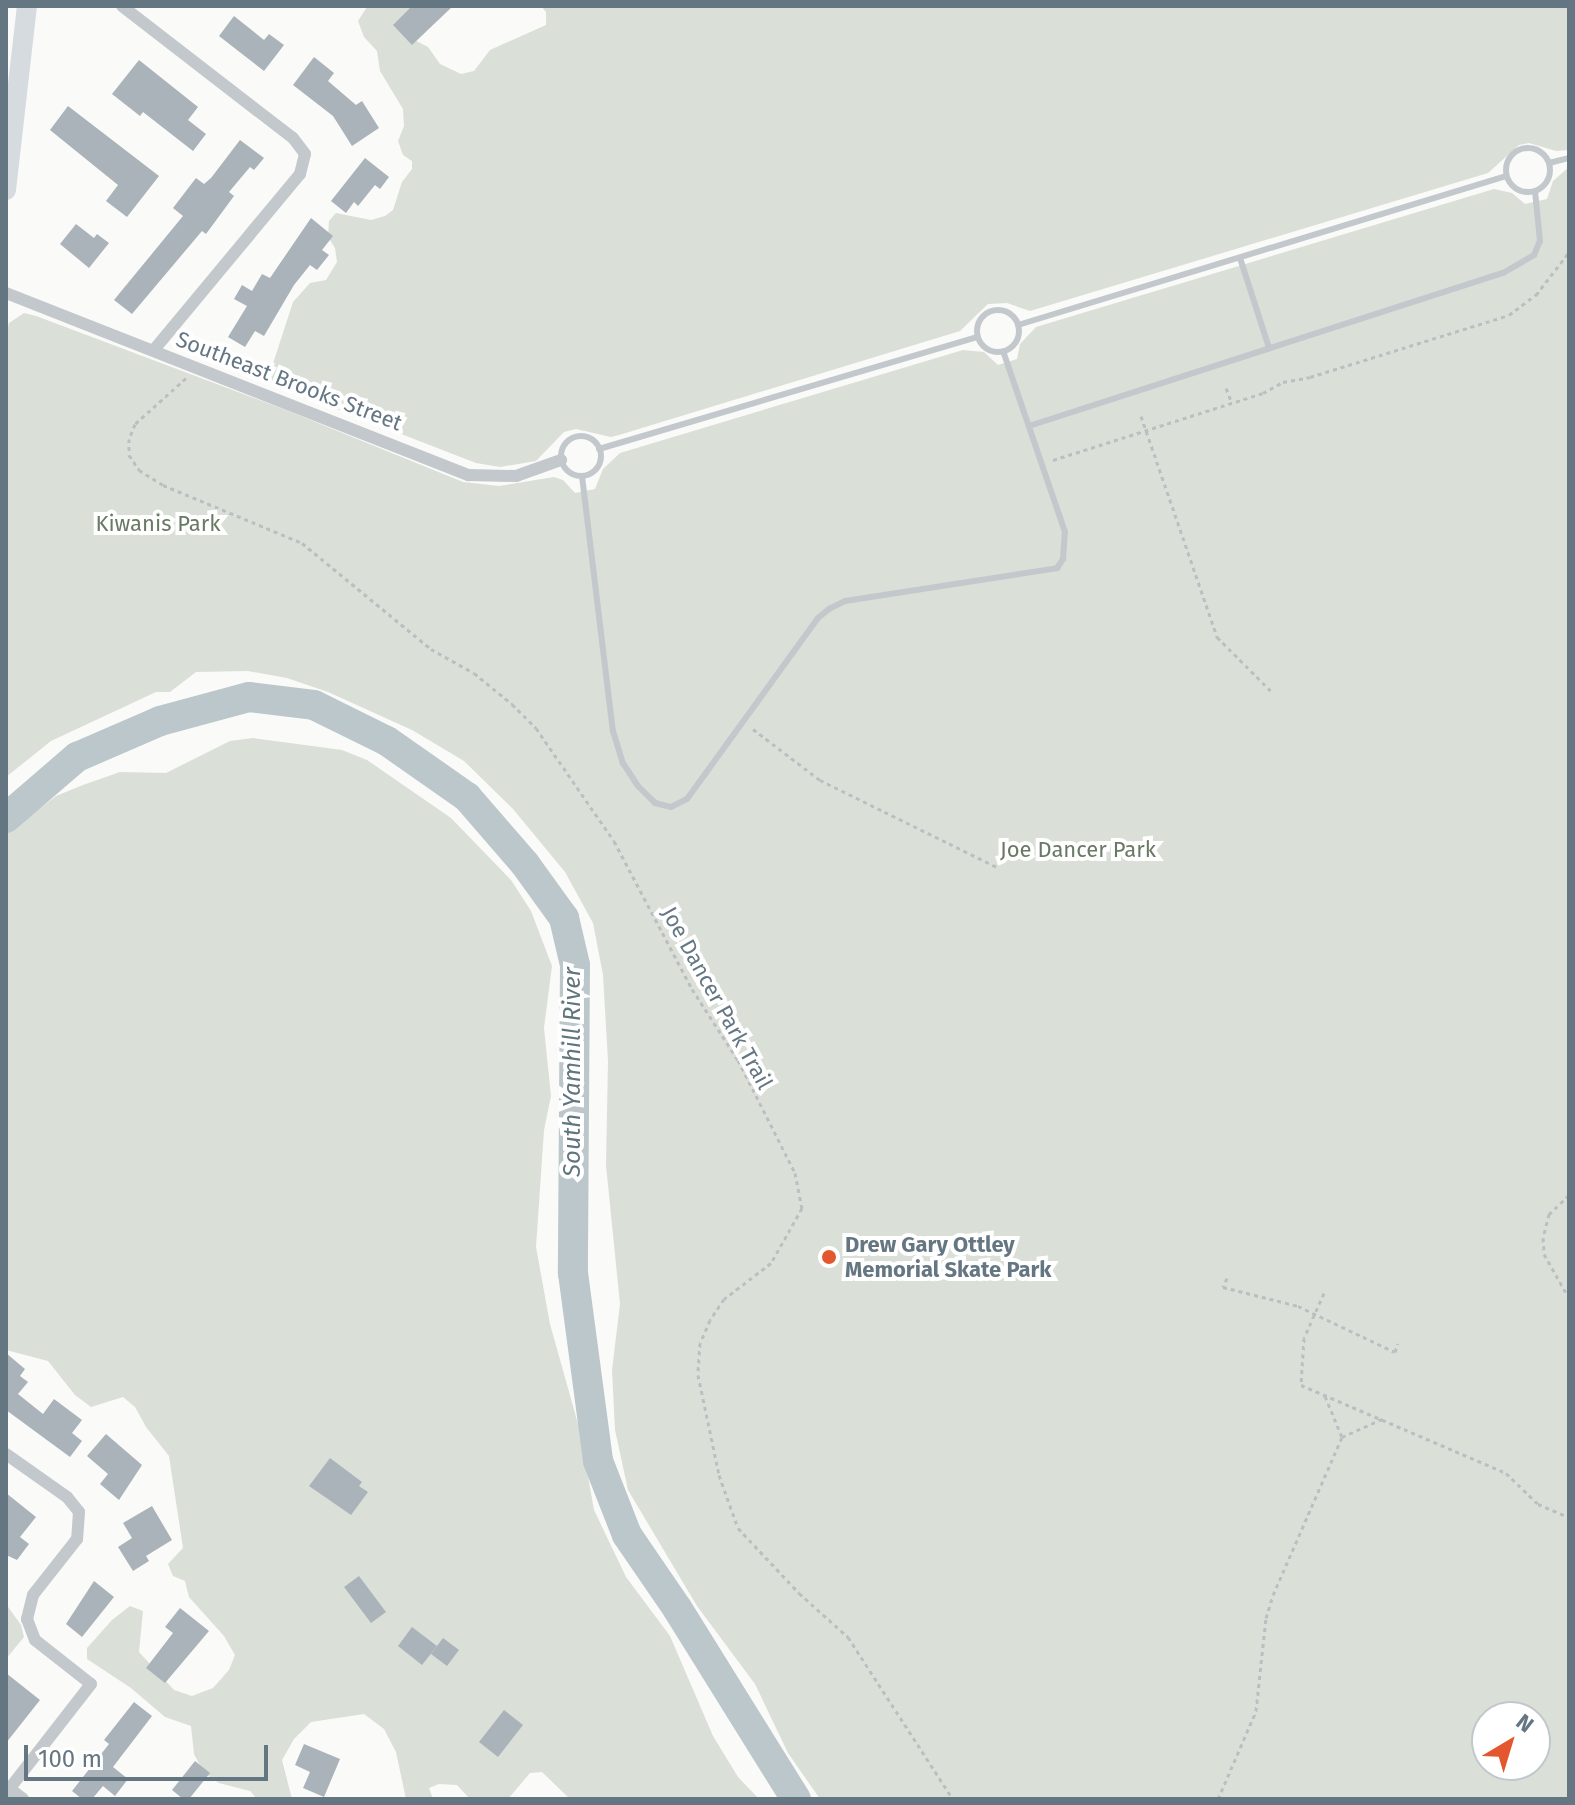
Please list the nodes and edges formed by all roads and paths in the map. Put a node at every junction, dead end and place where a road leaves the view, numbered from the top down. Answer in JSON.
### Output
{"nodes":[{"id":1,"x":27,"y":6,"type":"edge"},
{"id":2,"x":122,"y":6,"type":"edge"},
{"id":3,"x":1569,"y":158,"type":"edge"},
{"id":4,"x":1549,"y":163,"type":"junction"},
{"id":5,"x":1506,"y":176,"type":"junction"},
{"id":6,"x":6,"y":190,"type":"edge"},
{"id":7,"x":1535,"y":191,"type":"junction"},
{"id":8,"x":1569,"y":210,"type":"edge"},
{"id":9,"x":1240,"y":258,"type":"junction"},
{"id":10,"x":6,"y":293,"type":"edge"},
{"id":11,"x":1018,"y":325,"type":"junction"},
{"id":12,"x":978,"y":337,"type":"junction"},
{"id":13,"x":1269,"y":348,"type":"junction"},
{"id":14,"x":154,"y":350,"type":"junction"},
{"id":15,"x":1003,"y":351,"type":"junction"},
{"id":16,"x":197,"y":367,"type":"junction"},
{"id":17,"x":1226,"y":388,"type":"dead end"},
{"id":18,"x":1232,"y":403,"type":"junction"},
{"id":19,"x":1141,"y":416,"type":"dead end"},
{"id":20,"x":1029,"y":426,"type":"junction"},
{"id":21,"x":1147,"y":430,"type":"junction"},
{"id":22,"x":599,"y":449,"type":"junction"},
{"id":23,"x":561,"y":460,"type":"junction"},
{"id":24,"x":1042,"y":463,"type":"junction"},
{"id":25,"x":582,"y":476,"type":"junction"},
{"id":26,"x":1271,"y":691,"type":"dead end"},
{"id":27,"x":743,"y":721,"type":"junction"},
{"id":28,"x":999,"y":868,"type":"dead end"},
{"id":29,"x":1569,"y":1195,"type":"edge"},
{"id":30,"x":1227,"y":1278,"type":"dead end"},
{"id":31,"x":1324,"y":1293,"type":"dead end"},
{"id":32,"x":1569,"y":1298,"type":"edge"},
{"id":33,"x":1315,"y":1314,"type":"junction"},
{"id":34,"x":1398,"y":1343,"type":"dead end"},
{"id":35,"x":1324,"y":1395,"type":"junction"},
{"id":36,"x":1382,"y":1419,"type":"junction"},
{"id":37,"x":1342,"y":1437,"type":"junction"},
{"id":38,"x":6,"y":1454,"type":"edge"},
{"id":39,"x":1569,"y":1517,"type":"edge"},
{"id":40,"x":8,"y":1790,"type":"edge"},
{"id":41,"x":23,"y":1799,"type":"edge"},
{"id":42,"x":953,"y":1799,"type":"edge"},
{"id":43,"x":1218,"y":1799,"type":"edge"}],
"edges":[{"from":1,"to":6,"type":"main road"},
{"from":2,"to":14,"type":"street"},
{"from":3,"to":4,"type":"lane"},
{"from":4,"to":5,"type":"lane"},
{"from":4,"to":7,"type":"lane"},
{"from":5,"to":7,"type":"lane"},
{"from":5,"to":9,"type":"lane"},
{"from":7,"to":13,"type":"lane"},
{"from":8,"to":18,"type":"path"},
{"from":9,"to":11,"type":"lane"},
{"from":9,"to":13,"type":"lane"},
{"from":10,"to":14,"type":"street","name":"Southeast Brooks Street"},
{"from":11,"to":12,"type":"lane"},
{"from":11,"to":15,"type":"lane"},
{"from":12,"to":15,"type":"lane"},
{"from":12,"to":22,"type":"lane"},
{"from":13,"to":20,"type":"lane"},
{"from":14,"to":16,"type":"street","name":"Southeast Brooks Street"},
{"from":15,"to":20,"type":"lane"},
{"from":16,"to":23,"type":"street","name":"Southeast Brooks Street"},
{"from":16,"to":42,"type":"path","name":"Joe Dancer Park Trail"},
{"from":17,"to":18,"type":"path"},
{"from":18,"to":21,"type":"path"},
{"from":19,"to":21,"type":"path"},
{"from":20,"to":24,"type":"lane"},
{"from":21,"to":24,"type":"path"},
{"from":21,"to":26,"type":"path"},
{"from":22,"to":23,"type":"lane"},
{"from":22,"to":25,"type":"lane"},
{"from":23,"to":25,"type":"lane"},
{"from":24,"to":27,"type":"lane"},
{"from":25,"to":27,"type":"lane"},
{"from":27,"to":28,"type":"path"},
{"from":29,"to":32,"type":"path"},
{"from":30,"to":33,"type":"path"},
{"from":31,"to":33,"type":"path"},
{"from":33,"to":34,"type":"path"},
{"from":33,"to":35,"type":"path"},
{"from":35,"to":36,"type":"path"},
{"from":35,"to":37,"type":"path"},
{"from":36,"to":37,"type":"path"},
{"from":36,"to":39,"type":"path"},
{"from":37,"to":43,"type":"path"},
{"from":38,"to":40,"type":"street"},
{"from":40,"to":41,"type":"street"}]}
